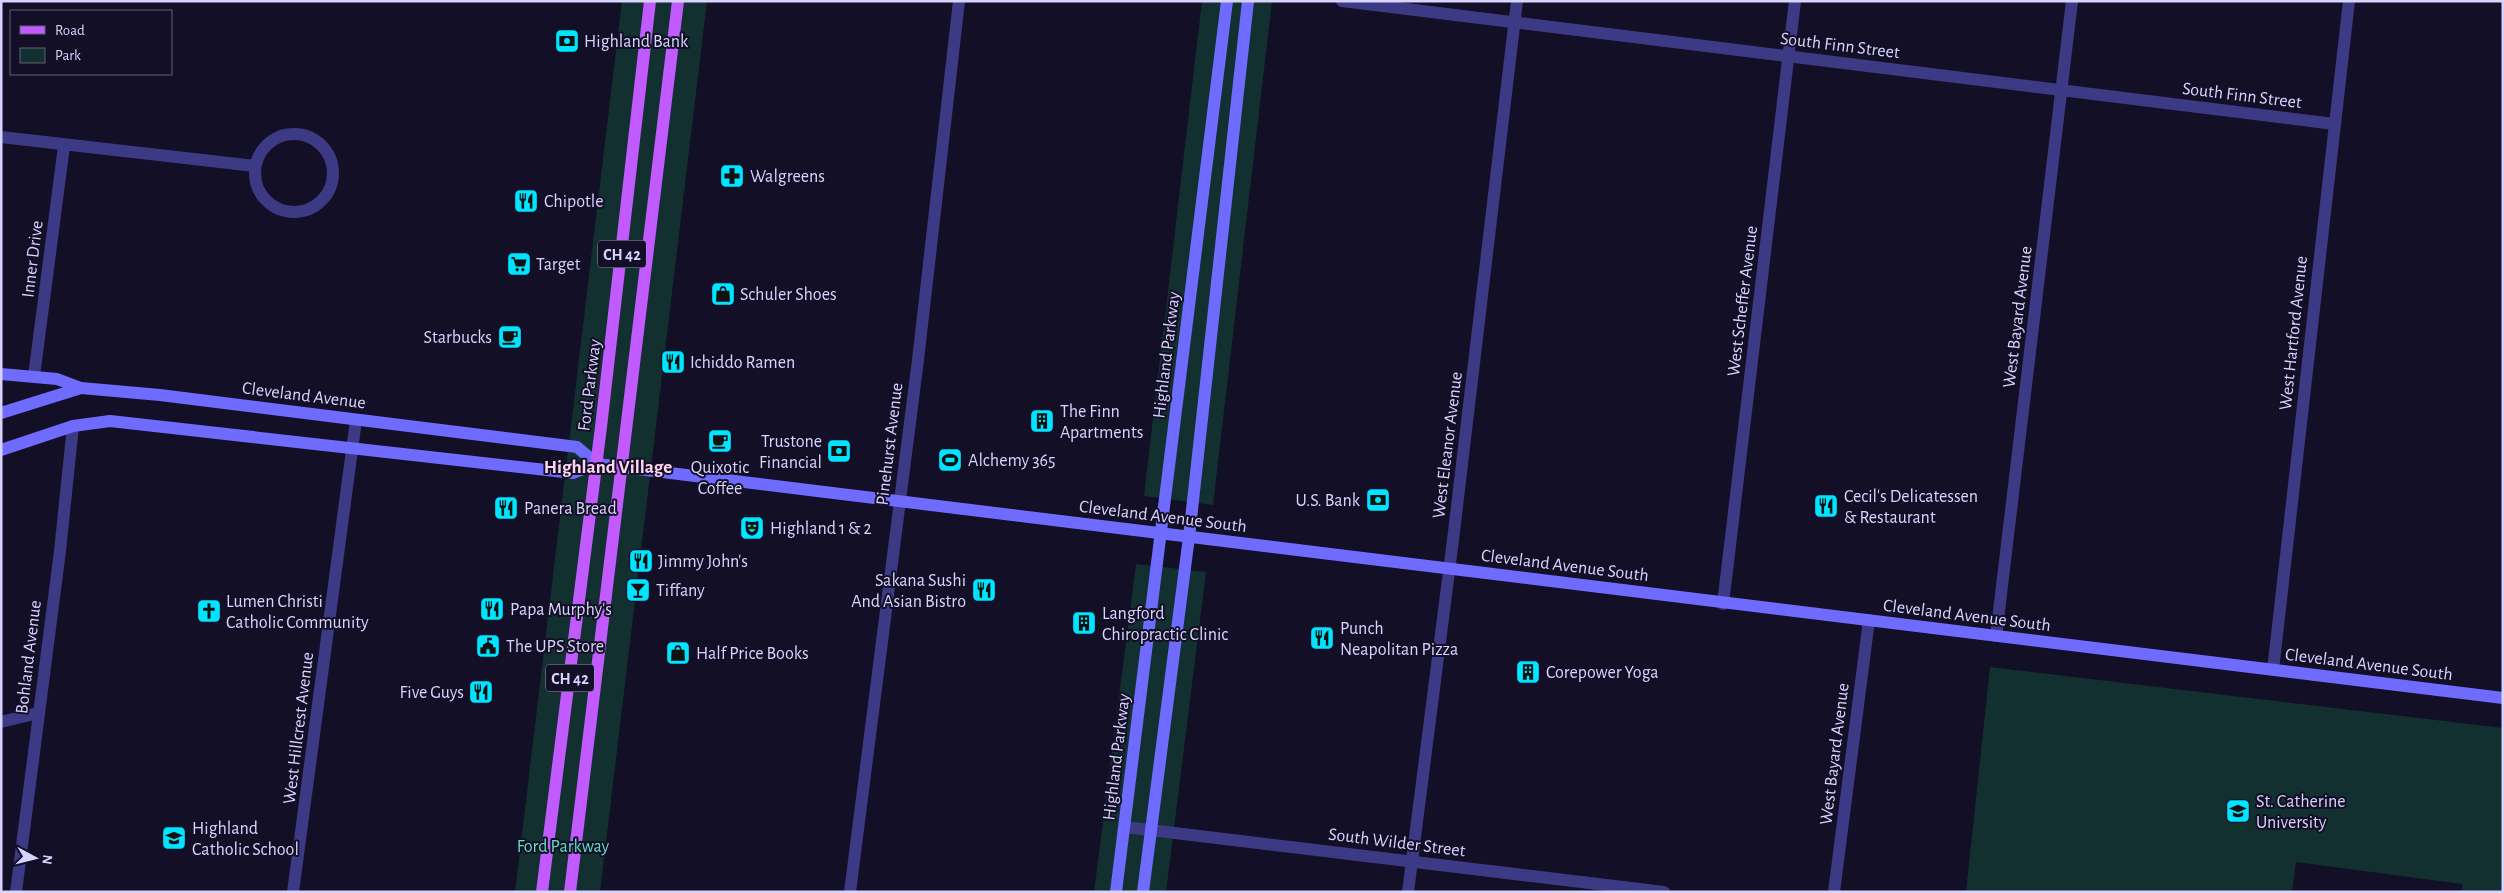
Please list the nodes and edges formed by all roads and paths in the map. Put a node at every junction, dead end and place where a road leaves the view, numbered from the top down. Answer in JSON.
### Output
{"nodes":[{"id":1,"x":650,"y":1,"type":"edge"},
{"id":2,"x":678,"y":1,"type":"edge"},
{"id":3,"x":959,"y":1,"type":"edge"},
{"id":4,"x":1227,"y":1,"type":"edge"},
{"id":5,"x":1248,"y":1,"type":"edge"},
{"id":6,"x":1342,"y":1,"type":"edge"},
{"id":7,"x":1517,"y":1,"type":"edge"},
{"id":8,"x":1795,"y":1,"type":"edge"},
{"id":9,"x":2072,"y":1,"type":"edge"},
{"id":10,"x":2349,"y":1,"type":"edge"},
{"id":11,"x":1514,"y":23,"type":"junction"},
{"id":12,"x":1789,"y":56,"type":"junction"},
{"id":13,"x":2061,"y":90,"type":"junction"},
{"id":14,"x":2334,"y":124,"type":"junction"},
{"id":15,"x":1,"y":137,"type":"edge"},
{"id":16,"x":64,"y":146,"type":"junction"},
{"id":17,"x":255,"y":166,"type":"junction"},
{"id":18,"x":1,"y":374,"type":"edge"},
{"id":19,"x":34,"y":376,"type":"junction"},
{"id":20,"x":80,"y":388,"type":"junction"},
{"id":21,"x":1,"y":413,"type":"edge"},
{"id":22,"x":356,"y":420,"type":"junction"},
{"id":23,"x":73,"y":426,"type":"junction"},
{"id":24,"x":352,"y":448,"type":"junction"},
{"id":25,"x":2,"y":450,"type":"edge"},
{"id":26,"x":597,"y":464,"type":"junction"},
{"id":27,"x":623,"y":468,"type":"junction"},
{"id":28,"x":900,"y":500,"type":"junction"},
{"id":29,"x":1160,"y":534,"type":"junction"},
{"id":30,"x":1189,"y":537,"type":"junction"},
{"id":31,"x":1450,"y":568,"type":"junction"},
{"id":32,"x":1723,"y":604,"type":"junction"},
{"id":33,"x":1868,"y":620,"type":"junction"},
{"id":34,"x":1996,"y":636,"type":"junction"},
{"id":35,"x":2273,"y":670,"type":"junction"},
{"id":36,"x":2503,"y":698,"type":"edge"},
{"id":37,"x":38,"y":713,"type":"junction"},
{"id":38,"x":1,"y":722,"type":"edge"},
{"id":39,"x":1125,"y":827,"type":"junction"},
{"id":40,"x":1151,"y":831,"type":"junction"},
{"id":41,"x":1412,"y":862,"type":"junction"},
{"id":42,"x":16,"y":892,"type":"edge"},
{"id":43,"x":293,"y":892,"type":"edge"},
{"id":44,"x":542,"y":892,"type":"edge"},
{"id":45,"x":570,"y":892,"type":"edge"},
{"id":46,"x":850,"y":892,"type":"edge"},
{"id":47,"x":1116,"y":892,"type":"edge"},
{"id":48,"x":1144,"y":892,"type":"edge"},
{"id":49,"x":1408,"y":892,"type":"edge"},
{"id":50,"x":1664,"y":892,"type":"edge"},
{"id":51,"x":1834,"y":892,"type":"edge"}],
"edges":[{"from":1,"to":26,"type":"main road","name":"Ford Parkway","number":"CH 42"},
{"from":2,"to":27,"type":"main road","number":"CH 42"},
{"from":3,"to":28,"type":"street","name":"Pinehurst Avenue"},
{"from":4,"to":29,"type":"street","name":"Highland Parkway"},
{"from":5,"to":30,"type":"street"},
{"from":6,"to":11,"type":"street","name":"South Finn Street"},
{"from":7,"to":11,"type":"street","name":"West Eleanor Avenue"},
{"from":8,"to":12,"type":"street","name":"West Scheffer Avenue"},
{"from":9,"to":13,"type":"street","name":"West Bayard Avenue"},
{"from":10,"to":14,"type":"street","name":"West Hartford Avenue"},
{"from":11,"to":12,"type":"street","name":"South Finn Street"},
{"from":11,"to":31,"type":"street","name":"West Eleanor Avenue"},
{"from":12,"to":13,"type":"street","name":"South Finn Street"},
{"from":12,"to":32,"type":"street","name":"West Scheffer Avenue"},
{"from":13,"to":14,"type":"street","name":"South Finn Street"},
{"from":13,"to":34,"type":"street","name":"West Bayard Avenue"},
{"from":14,"to":35,"type":"street","name":"West Hartford Avenue"},
{"from":15,"to":16,"type":"street"},
{"from":16,"to":17,"type":"street"},
{"from":16,"to":19,"type":"street","name":"Inner Drive"},
{"from":17,"to":17,"type":"street"},
{"from":18,"to":19,"type":"street","name":"Cleveland Avenue"},
{"from":19,"to":20,"type":"street","name":"Cleveland Avenue"},
{"from":20,"to":21,"type":"street"},
{"from":20,"to":22,"type":"street","name":"Cleveland Avenue"},
{"from":22,"to":24,"type":"street","name":"West Hillcrest Avenue"},
{"from":22,"to":26,"type":"street","name":"Cleveland Avenue"},
{"from":23,"to":24,"type":"street"},
{"from":23,"to":25,"type":"street"},
{"from":23,"to":37,"type":"street","name":"Bohland Avenue"},
{"from":24,"to":26,"type":"street"},
{"from":24,"to":43,"type":"street","name":"West Hillcrest Avenue"},
{"from":26,"to":27,"type":"street"},
{"from":26,"to":44,"type":"main road","name":"Ford Parkway","number":"CH 42"},
{"from":27,"to":28,"type":"street","name":"Cleveland Avenue South"},
{"from":27,"to":45,"type":"main road","number":"CH 42"},
{"from":28,"to":29,"type":"street","name":"Cleveland Avenue South"},
{"from":28,"to":46,"type":"street","name":"Pinehurst Avenue"},
{"from":29,"to":30,"type":"street","name":"Cleveland Avenue South"},
{"from":29,"to":39,"type":"street","name":"Highland Parkway"},
{"from":30,"to":31,"type":"street","name":"Cleveland Avenue South"},
{"from":30,"to":40,"type":"street"},
{"from":31,"to":32,"type":"street","name":"Cleveland Avenue South"},
{"from":31,"to":41,"type":"street","name":"West Eleanor Avenue"},
{"from":32,"to":33,"type":"street","name":"Cleveland Avenue South"},
{"from":33,"to":34,"type":"street","name":"Cleveland Avenue South"},
{"from":33,"to":51,"type":"street","name":"West Bayard Avenue"},
{"from":34,"to":35,"type":"street","name":"Cleveland Avenue South"},
{"from":35,"to":36,"type":"street","name":"Cleveland Avenue South"},
{"from":37,"to":38,"type":"street"},
{"from":37,"to":42,"type":"street","name":"Bohland Avenue"},
{"from":39,"to":40,"type":"street","name":"South Wilder Street"},
{"from":39,"to":47,"type":"street","name":"Highland Parkway"},
{"from":40,"to":41,"type":"street","name":"South Wilder Street"},
{"from":40,"to":48,"type":"street"},
{"from":41,"to":49,"type":"street","name":"West Eleanor Avenue"},
{"from":41,"to":50,"type":"street","name":"South Wilder Street"}]}
